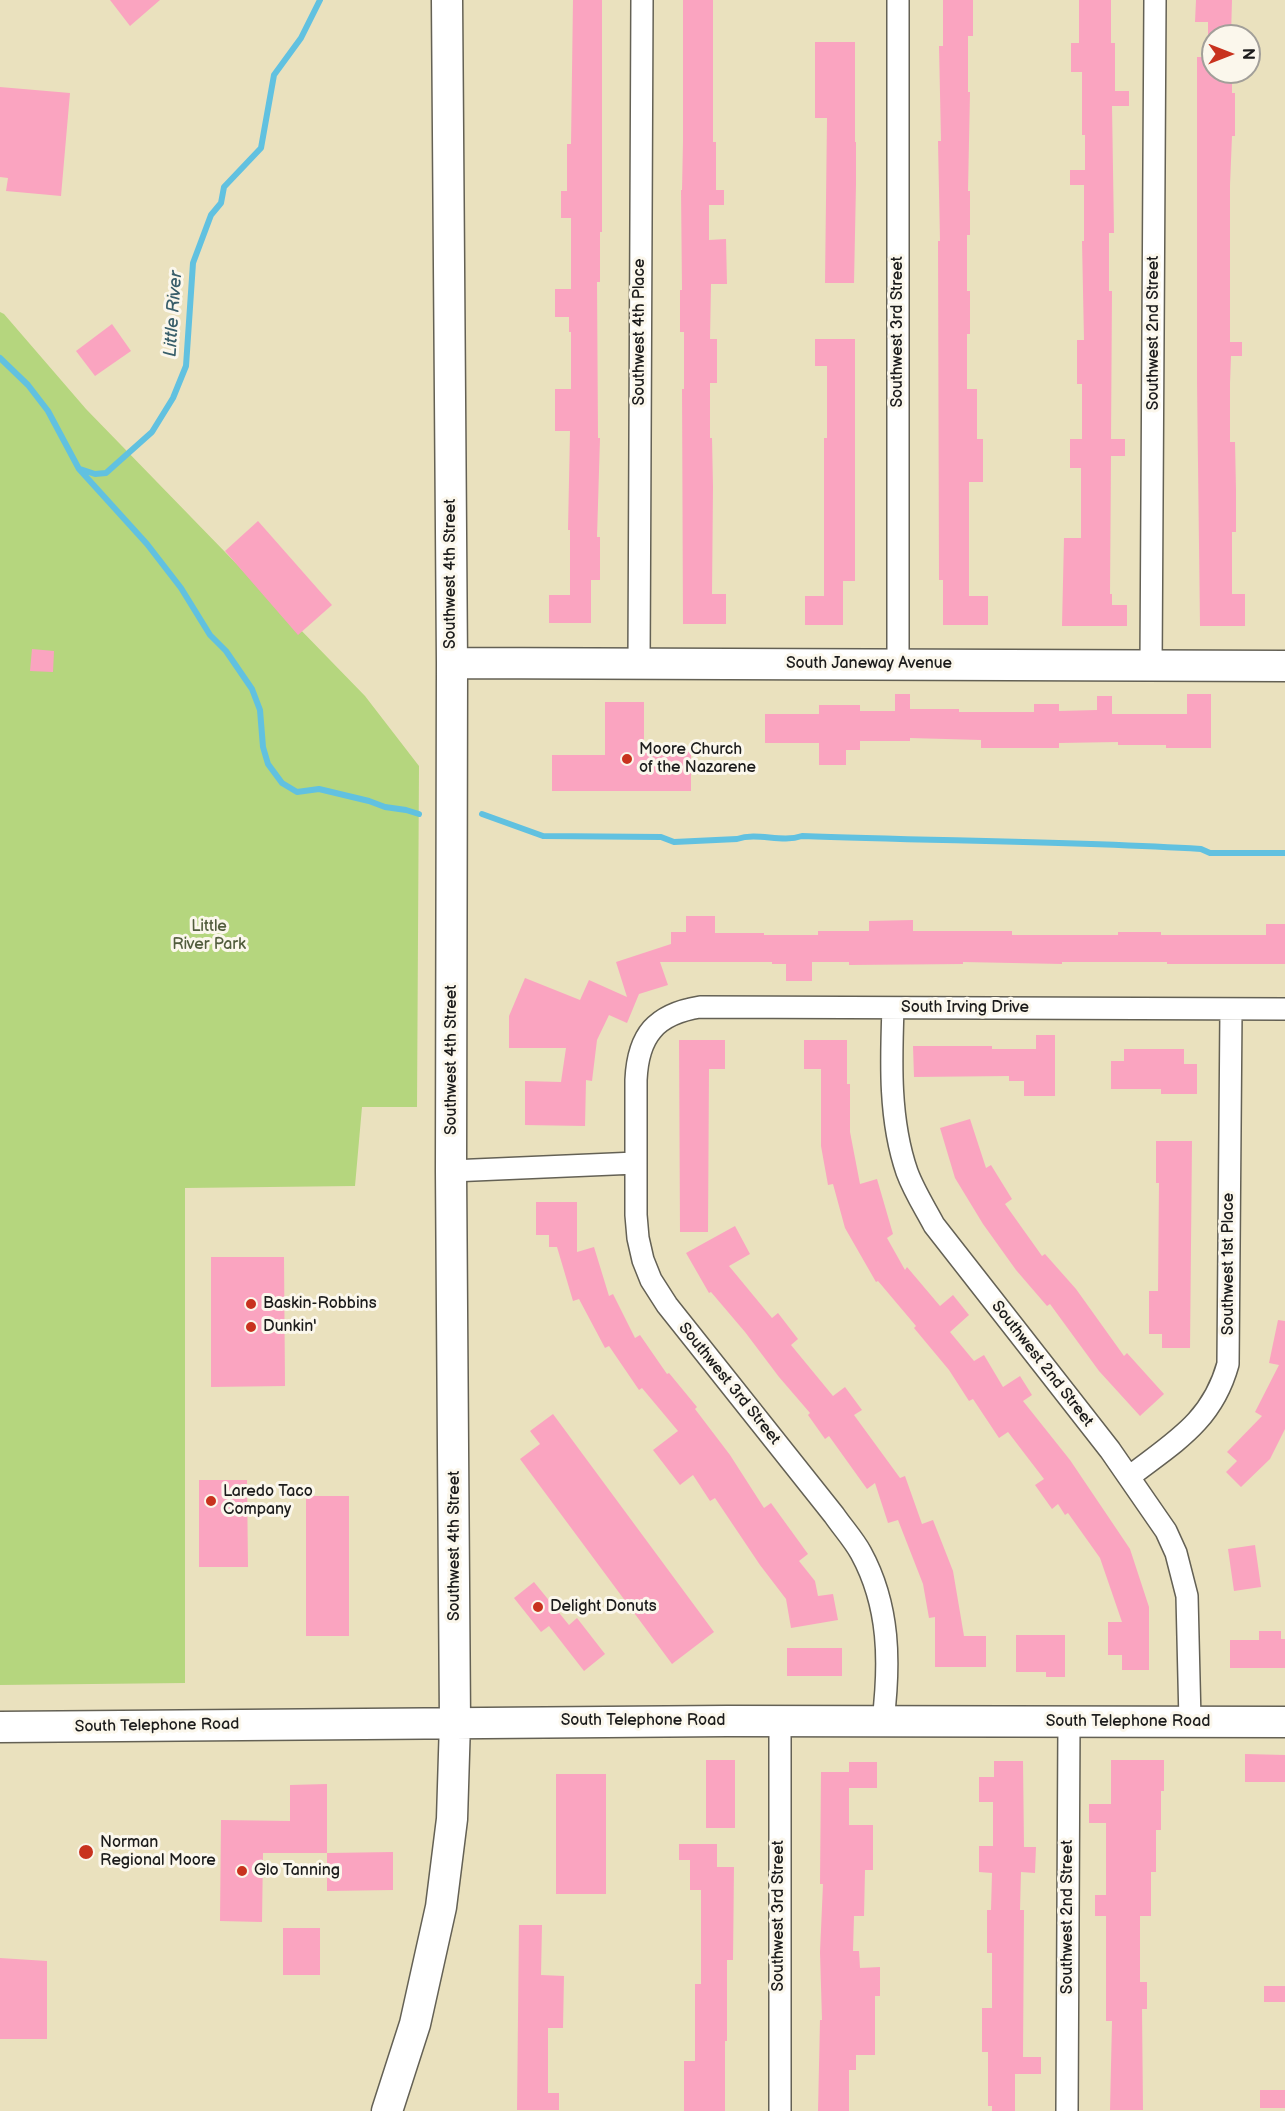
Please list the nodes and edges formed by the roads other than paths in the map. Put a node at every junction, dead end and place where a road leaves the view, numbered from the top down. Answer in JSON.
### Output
{"nodes":[{"id":1,"x":447,"y":0,"type":"edge"},
{"id":2,"x":642,"y":0,"type":"edge"},
{"id":3,"x":898,"y":0,"type":"edge"},
{"id":4,"x":1155,"y":0,"type":"edge"},
{"id":5,"x":452,"y":663,"type":"junction"},
{"id":6,"x":639,"y":663,"type":"junction"},
{"id":7,"x":898,"y":664,"type":"junction"},
{"id":8,"x":1152,"y":666,"type":"junction"},
{"id":9,"x":1285,"y":666,"type":"edge"},
{"id":10,"x":893,"y":1008,"type":"junction"},
{"id":11,"x":1231,"y":1010,"type":"junction"},
{"id":12,"x":1285,"y":1010,"type":"edge"},
{"id":13,"x":652,"y":1029,"type":"joint"},
{"id":14,"x":636,"y":1163,"type":"junction"},
{"id":15,"x":451,"y":1171,"type":"junction"},
{"id":16,"x":1129,"y":1477,"type":"junction"},
{"id":17,"x":780,"y":1721,"type":"junction"},
{"id":18,"x":883,"y":1721,"type":"junction"},
{"id":19,"x":1190,"y":1721,"type":"junction"},
{"id":20,"x":455,"y":1722,"type":"junction"},
{"id":21,"x":1069,"y":1722,"type":"junction"},
{"id":22,"x":1285,"y":1722,"type":"edge"},
{"id":23,"x":0,"y":1727,"type":"edge"},
{"id":24,"x":387,"y":2111,"type":"edge"},
{"id":25,"x":780,"y":2111,"type":"edge"},
{"id":26,"x":1067,"y":2111,"type":"edge"}],
"edges":[{"from":1,"to":5,"type":"main road","name":"Southwest 4th Street"},
{"from":2,"to":6,"type":"street","name":"Southwest 4th Place"},
{"from":3,"to":7,"type":"street","name":"Southwest 3rd Street"},
{"from":4,"to":8,"type":"street","name":"Southwest 2nd Street"},
{"from":5,"to":6,"type":"main road","name":"South Janeway Avenue"},
{"from":5,"to":15,"type":"main road","name":"Southwest 4th Street"},
{"from":6,"to":7,"type":"main road","name":"South Janeway Avenue"},
{"from":7,"to":8,"type":"main road","name":"South Janeway Avenue"},
{"from":8,"to":9,"type":"main road","name":"South Janeway Avenue"},
{"from":10,"to":11,"type":"street","name":"South Irving Drive"},
{"from":10,"to":13,"type":"street","name":"South Irving Drive"},
{"from":10,"to":16,"type":"street","name":"Southwest 2nd Street"},
{"from":11,"to":12,"type":"street","name":"South Irving Drive"},
{"from":11,"to":16,"type":"street","name":"Southwest 1st Place"},
{"from":13,"to":14,"type":"street","name":"Southwest 3rd Street"},
{"from":14,"to":15,"type":"street"},
{"from":14,"to":18,"type":"street","name":"Southwest 3rd Street"},
{"from":15,"to":20,"type":"main road","name":"Southwest 4th Street"},
{"from":16,"to":19,"type":"street","name":"Southwest 2nd Street"},
{"from":17,"to":18,"type":"main road","name":"South Telephone Road"},
{"from":17,"to":20,"type":"main road","name":"South Telephone Road"},
{"from":17,"to":25,"type":"street","name":"Southwest 3rd Street"},
{"from":18,"to":21,"type":"main road","name":"South Telephone Road"},
{"from":19,"to":21,"type":"main road","name":"South Telephone Road"},
{"from":19,"to":22,"type":"main road","name":"South Telephone Road"},
{"from":20,"to":23,"type":"main road","name":"South Telephone Road"},
{"from":20,"to":24,"type":"main road","name":"Southwest 4th Street"},
{"from":21,"to":26,"type":"street","name":"Southwest 2nd Street"}]}
